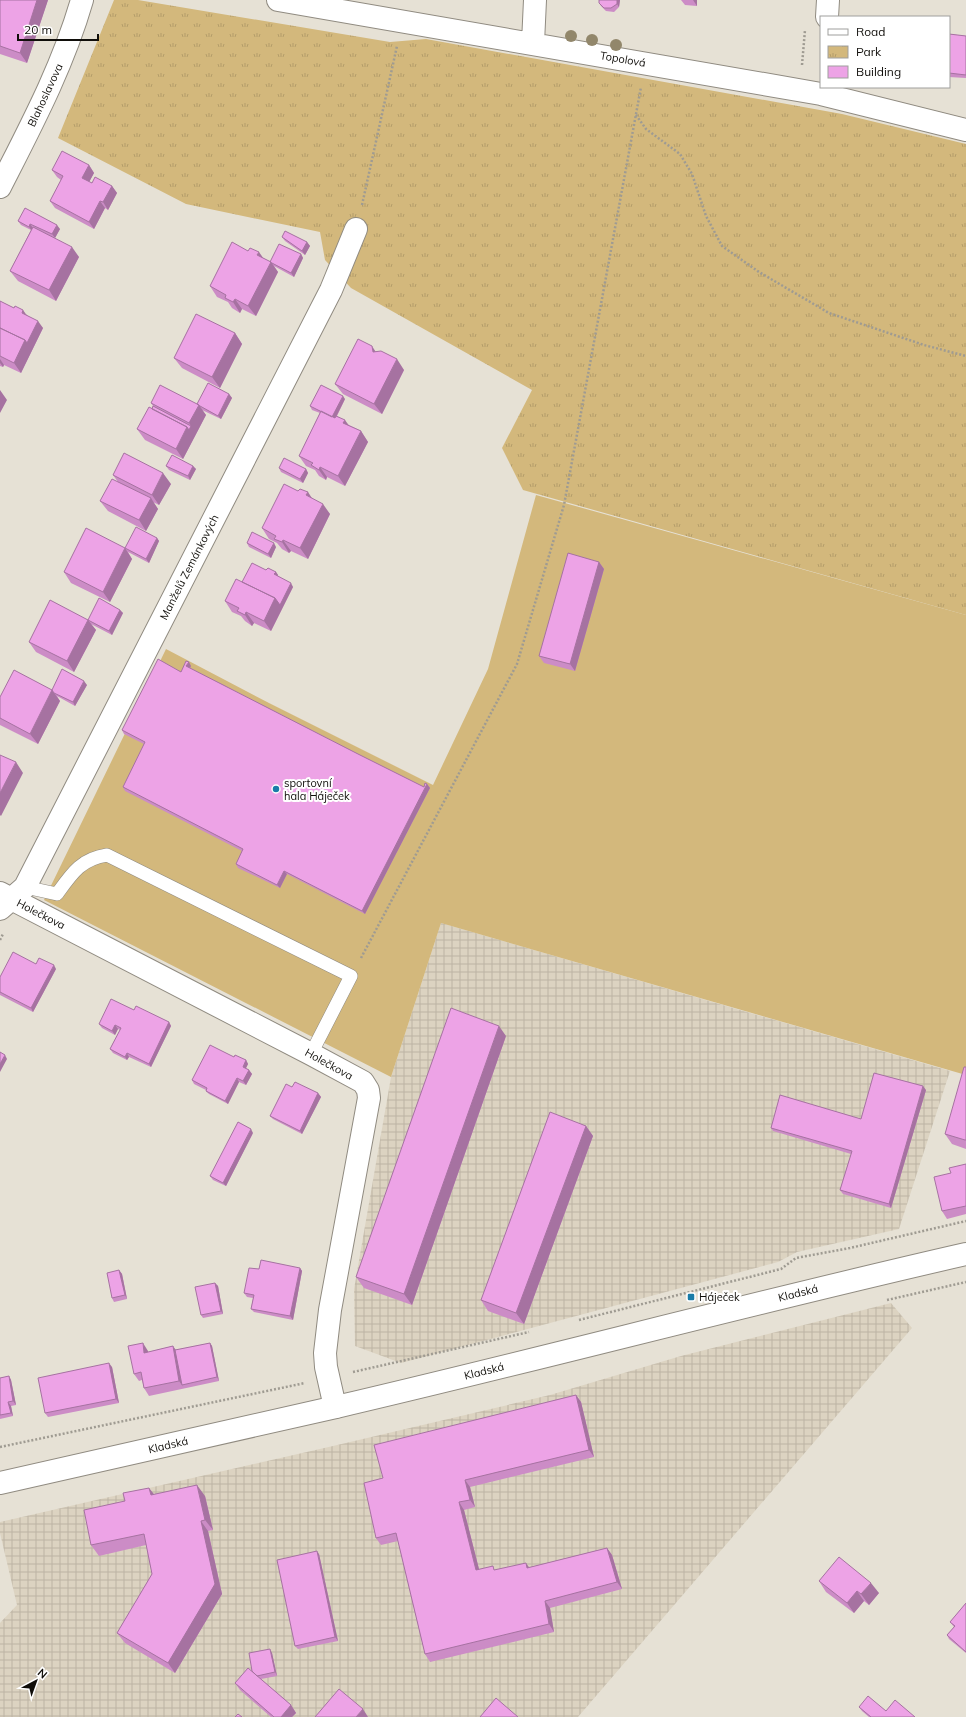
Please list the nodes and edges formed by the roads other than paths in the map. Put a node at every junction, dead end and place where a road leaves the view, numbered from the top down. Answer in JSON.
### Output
{"nodes":[{"id":1,"x":82,"y":0,"type":"edge"},
{"id":2,"x":278,"y":0,"type":"edge"},
{"id":3,"x":535,"y":0,"type":"edge"},
{"id":4,"x":828,"y":0,"type":"edge"},
{"id":5,"x":827,"y":16,"type":"edge"},
{"id":6,"x":533,"y":43,"type":"junction"},
{"id":7,"x":821,"y":91,"type":"edge"},
{"id":8,"x":966,"y":130,"type":"edge"},
{"id":9,"x":0,"y":187,"type":"edge"},
{"id":10,"x":356,"y":229,"type":"road end"},
{"id":11,"x":9,"y":897,"type":"edge"},
{"id":12,"x":311,"y":1054,"type":"junction"},
{"id":13,"x":966,"y":1254,"type":"edge"},
{"id":14,"x":335,"y":1407,"type":"junction"},
{"id":15,"x":0,"y":1483,"type":"edge"}],
"edges":[{"from":1,"to":9,"type":"street","name":"Blahoslavova"},
{"from":2,"to":6,"type":"street","name":"Topolová"},
{"from":3,"to":6,"type":"street"},
{"from":4,"to":5,"type":"street"},
{"from":6,"to":7,"type":"street","name":"Topolová"},
{"from":7,"to":8,"type":"street","name":"Topolová"},
{"from":10,"to":11,"type":"street","name":"Manželů Zemánkových"},
{"from":11,"to":12,"type":"street","name":"Holečkova"},
{"from":11,"to":12,"type":"lane"},
{"from":12,"to":14,"type":"street","name":"Holečkova"},
{"from":13,"to":14,"type":"street","name":"Kladská"},
{"from":14,"to":15,"type":"street","name":"Kladská"}]}
